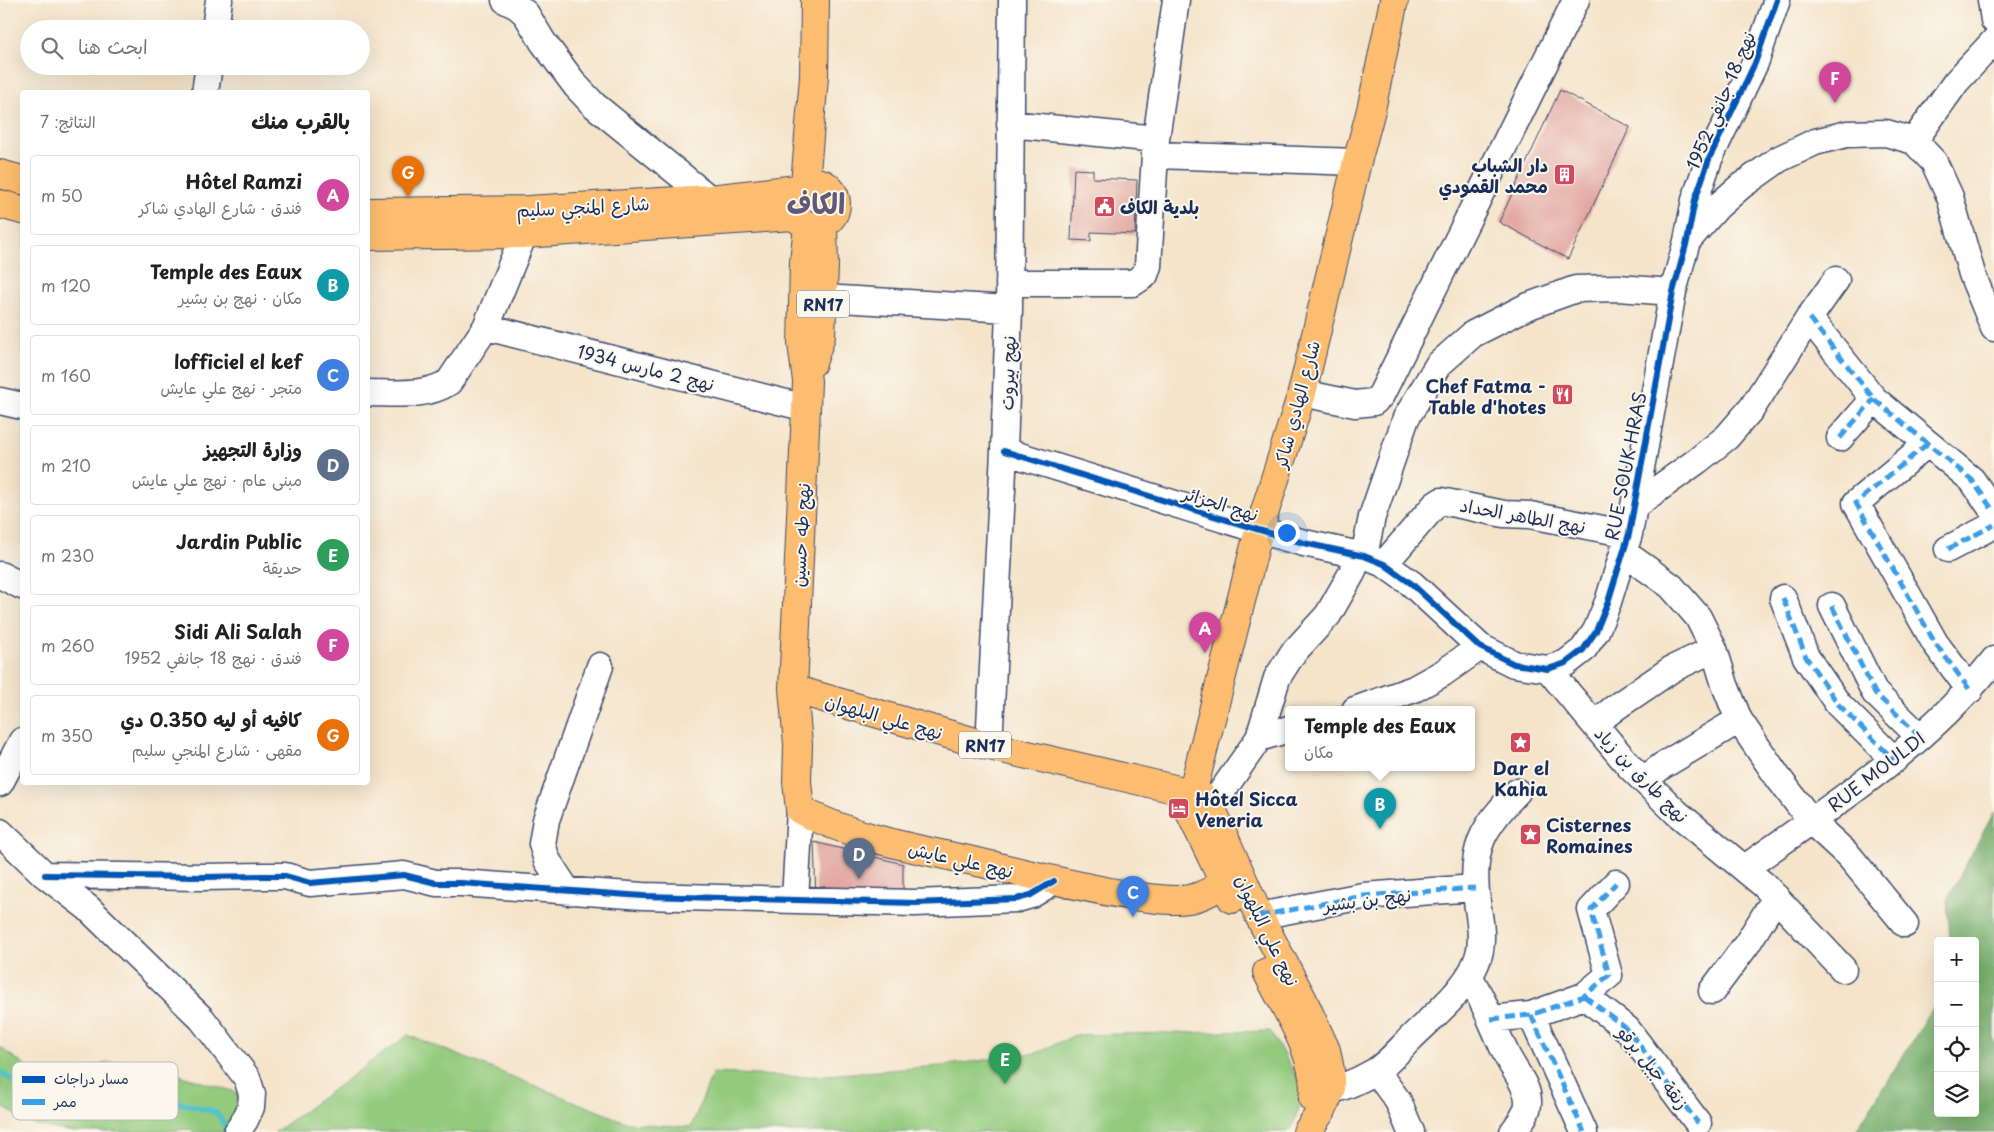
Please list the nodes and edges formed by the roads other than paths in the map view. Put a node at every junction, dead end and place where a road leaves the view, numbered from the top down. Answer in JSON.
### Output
{"nodes":[{"id":1,"x":219,"y":0,"type":"edge"},
{"id":2,"x":505,"y":0,"type":"edge"},
{"id":3,"x":815,"y":0,"type":"edge"},
{"id":4,"x":1012,"y":0,"type":"edge"},
{"id":5,"x":1176,"y":0,"type":"edge"},
{"id":6,"x":1394,"y":0,"type":"edge"},
{"id":7,"x":1576,"y":0,"type":"edge"},
{"id":8,"x":1777,"y":0,"type":"edge"},
{"id":9,"x":1991,"y":0,"type":"edge"},
{"id":10,"x":216,"y":20,"type":"edge"},
{"id":11,"x":1994,"y":20,"type":"edge"},
{"id":12,"x":1994,"y":40,"type":"edge"},
{"id":13,"x":208,"y":75,"type":"edge"},
{"id":14,"x":205,"y":90,"type":"edge"},
{"id":15,"x":1010,"y":124,"type":"junction"},
{"id":16,"x":1914,"y":141,"type":"junction"},
{"id":17,"x":1156,"y":147,"type":"junction"},
{"id":18,"x":1357,"y":162,"type":"junction"},
{"id":19,"x":0,"y":174,"type":"edge"},
{"id":20,"x":20,"y":179,"type":"edge"},
{"id":21,"x":809,"y":186,"type":"junction"},
{"id":22,"x":710,"y":199,"type":"junction"},
{"id":23,"x":0,"y":204,"type":"edge"},
{"id":24,"x":20,"y":209,"type":"edge"},
{"id":25,"x":370,"y":212,"type":"edge"},
{"id":26,"x":526,"y":222,"type":"junction"},
{"id":27,"x":809,"y":222,"type":"junction"},
{"id":28,"x":370,"y":236,"type":"edge"},
{"id":29,"x":1687,"y":242,"type":"junction"},
{"id":30,"x":1836,"y":280,"type":"dead end"},
{"id":31,"x":1009,"y":283,"type":"junction"},
{"id":32,"x":1673,"y":292,"type":"junction"},
{"id":33,"x":823,"y":298,"type":"junction"},
{"id":34,"x":1009,"y":309,"type":"junction"},
{"id":35,"x":1809,"y":318,"type":"junction"},
{"id":36,"x":486,"y":326,"type":"junction"},
{"id":37,"x":1994,"y":328,"type":"edge"},
{"id":38,"x":806,"y":381,"type":"junction"},
{"id":39,"x":370,"y":393,"type":"edge"},
{"id":40,"x":1302,"y":393,"type":"junction"},
{"id":41,"x":0,"y":400,"type":"edge"},
{"id":42,"x":1874,"y":400,"type":"junction"},
{"id":43,"x":20,"y":405,"type":"edge"},
{"id":44,"x":806,"y":408,"type":"junction"},
{"id":45,"x":1840,"y":438,"type":"dead end"},
{"id":46,"x":1927,"y":444,"type":"junction"},
{"id":47,"x":1004,"y":451,"type":"junction"},
{"id":48,"x":1634,"y":506,"type":"junction"},
{"id":49,"x":1994,"y":512,"type":"edge"},
{"id":50,"x":1994,"y":525,"type":"edge"},
{"id":51,"x":1259,"y":530,"type":"junction"},
{"id":52,"x":1626,"y":543,"type":"junction"},
{"id":53,"x":1948,"y":549,"type":"dead end"},
{"id":54,"x":1369,"y":558,"type":"junction"},
{"id":55,"x":0,"y":575,"type":"edge"},
{"id":56,"x":20,"y":585,"type":"edge"},
{"id":57,"x":1783,"y":598,"type":"dead end"},
{"id":58,"x":1832,"y":606,"type":"dead end"},
{"id":59,"x":1480,"y":647,"type":"junction"},
{"id":60,"x":1714,"y":649,"type":"junction"},
{"id":61,"x":1994,"y":660,"type":"edge"},
{"id":62,"x":600,"y":666,"type":"dead end"},
{"id":63,"x":1548,"y":669,"type":"junction"},
{"id":64,"x":793,"y":689,"type":"junction"},
{"id":65,"x":1970,"y":690,"type":"junction"},
{"id":66,"x":1367,"y":706,"type":"edge"},
{"id":67,"x":1739,"y":720,"type":"junction"},
{"id":68,"x":1594,"y":724,"type":"junction"},
{"id":69,"x":1285,"y":730,"type":"edge"},
{"id":70,"x":1920,"y":737,"type":"junction"},
{"id":71,"x":1259,"y":738,"type":"junction"},
{"id":72,"x":20,"y":745,"type":"edge"},
{"id":73,"x":989,"y":746,"type":"junction"},
{"id":74,"x":1894,"y":760,"type":"junction"},
{"id":75,"x":1644,"y":780,"type":"junction"},
{"id":76,"x":0,"y":783,"type":"edge"},
{"id":77,"x":1516,"y":792,"type":"dead end"},
{"id":78,"x":1193,"y":798,"type":"junction"},
{"id":79,"x":800,"y":810,"type":"junction"},
{"id":80,"x":1811,"y":821,"type":"junction"},
{"id":81,"x":0,"y":832,"type":"edge"},
{"id":82,"x":1745,"y":868,"type":"junction"},
{"id":83,"x":45,"y":875,"type":"junction"},
{"id":84,"x":1232,"y":878,"type":"junction"},
{"id":85,"x":1054,"y":881,"type":"junction"},
{"id":86,"x":1616,"y":883,"type":"dead end"},
{"id":87,"x":1475,"y":888,"type":"junction"},
{"id":88,"x":568,"y":892,"type":"junction"},
{"id":89,"x":1776,"y":897,"type":"junction"},
{"id":90,"x":795,"y":900,"type":"junction"},
{"id":91,"x":1259,"y":916,"type":"junction"},
{"id":92,"x":1905,"y":924,"type":"dead end"},
{"id":93,"x":1843,"y":969,"type":"dead end"},
{"id":94,"x":1469,"y":976,"type":"junction"},
{"id":95,"x":1712,"y":991,"type":"dead end"},
{"id":96,"x":1584,"y":996,"type":"junction"},
{"id":97,"x":1531,"y":1015,"type":"junction"},
{"id":98,"x":1491,"y":1019,"type":"junction"},
{"id":99,"x":1376,"y":1071,"type":"junction"},
{"id":100,"x":1322,"y":1093,"type":"junction"},
{"id":101,"x":1698,"y":1123,"type":"dead end"},
{"id":102,"x":241,"y":1126,"type":"edge"},
{"id":103,"x":1294,"y":1132,"type":"edge"},
{"id":104,"x":1307,"y":1132,"type":"edge"},
{"id":105,"x":1411,"y":1132,"type":"edge"},
{"id":106,"x":1513,"y":1132,"type":"edge"},
{"id":107,"x":1584,"y":1132,"type":"edge"}],
"edges":[{"from":1,"to":10,"type":"street"},
{"from":2,"to":22,"type":"street"},
{"from":3,"to":21,"type":"main road","number":"RN17"},
{"from":4,"to":15,"type":"street","name":"نهج بيروت"},
{"from":5,"to":17,"type":"street"},
{"from":6,"to":18,"type":"main road","name":"شارع الهادي شاكر"},
{"from":7,"to":40,"type":"street"},
{"from":8,"to":29,"type":"street","name":"نهج 18 جانفي 1952"},
{"from":9,"to":11,"type":"street"},
{"from":12,"to":16,"type":"street"},
{"from":13,"to":14,"type":"street"},
{"from":15,"to":17,"type":"street"},
{"from":15,"to":31,"type":"street","name":"نهج بيروت"},
{"from":16,"to":29,"type":"street"},
{"from":16,"to":37,"type":"street"},
{"from":17,"to":18,"type":"street"},
{"from":17,"to":31,"type":"street"},
{"from":18,"to":40,"type":"main road","name":"شارع الهادي شاكر"},
{"from":19,"to":20,"type":"main road"},
{"from":21,"to":22,"type":"main road","name":"شارع المنجي سليم"},
{"from":21,"to":27,"type":"main road","number":"RN17"},
{"from":21,"to":27,"type":"main road","number":"RN17"},
{"from":22,"to":26,"type":"main road","name":"شارع المنجي سليم"},
{"from":23,"to":24,"type":"main road"},
{"from":25,"to":26,"type":"main road","name":"شارع المنجي سليم"},
{"from":26,"to":27,"type":"main road","name":"شارع المنجي سليم"},
{"from":26,"to":28,"type":"main road","name":"شارع المنجي سليم"},
{"from":26,"to":36,"type":"street"},
{"from":27,"to":33,"type":"main road","name":"نهج طه حسين","number":"RN17"},
{"from":27,"to":38,"type":"main road","name":"نهج طه حسين","number":"RN17"},
{"from":29,"to":32,"type":"street","name":"RUE SOUK HRAS"},
{"from":30,"to":35,"type":"street"},
{"from":31,"to":34,"type":"street","name":"نهج بيروت"},
{"from":32,"to":48,"type":"street","name":"RUE SOUK HRAS"},
{"from":32,"to":54,"type":"street"},
{"from":33,"to":34,"type":"street"},
{"from":33,"to":38,"type":"main road","name":"نهج طه حسين","number":"RN17"},
{"from":34,"to":47,"type":"street","name":"نهج بيروت"},
{"from":35,"to":42,"type":"street"},
{"from":35,"to":48,"type":"street"},
{"from":36,"to":39,"type":"street"},
{"from":36,"to":44,"type":"street","name":"نهج 2 مارس 1934"},
{"from":38,"to":44,"type":"main road","name":"نهج طه حسين","number":"RN17"},
{"from":40,"to":51,"type":"main road","name":"شارع الهادي شاكر"},
{"from":41,"to":43,"type":"street"},
{"from":42,"to":45,"type":"street"},
{"from":42,"to":46,"type":"street"},
{"from":44,"to":64,"type":"main road","name":"نهج طه حسين","number":"RN17"},
{"from":46,"to":49,"type":"street"},
{"from":46,"to":65,"type":"street"},
{"from":47,"to":51,"type":"street","name":"نهج الجزائر"},
{"from":47,"to":73,"type":"street","name":"نهج بيروت"},
{"from":48,"to":52,"type":"street","name":"RUE SOUK HRAS"},
{"from":50,"to":53,"type":"street"},
{"from":51,"to":54,"type":"street","name":"نهج الجزائر"},
{"from":51,"to":78,"type":"main road","name":"شارع الهادي شاكر"},
{"from":52,"to":54,"type":"street","name":"نهج الطاهر الحداد"},
{"from":52,"to":60,"type":"street"},
{"from":52,"to":63,"type":"street","name":"RUE SOUK HRAS"},
{"from":54,"to":59,"type":"street","name":"نهج الجزائر"},
{"from":54,"to":71,"type":"street"},
{"from":55,"to":56,"type":"street"},
{"from":57,"to":74,"type":"street"},
{"from":58,"to":70,"type":"street"},
{"from":59,"to":63,"type":"street","name":"نهج الجزائر"},
{"from":59,"to":66,"type":"street"},
{"from":60,"to":67,"type":"street"},
{"from":60,"to":68,"type":"street"},
{"from":61,"to":65,"type":"street","name":"RUE MOULDI"},
{"from":62,"to":88,"type":"street"},
{"from":63,"to":68,"type":"street","name":"نهج طارق بن زياد"},
{"from":64,"to":73,"type":"main road","name":"نهج علي البلهوان","number":"RN17"},
{"from":64,"to":79,"type":"main road"},
{"from":65,"to":70,"type":"street","name":"RUE MOULDI"},
{"from":67,"to":75,"type":"street"},
{"from":67,"to":80,"type":"street"},
{"from":68,"to":75,"type":"street","name":"نهج طارق بن زياد"},
{"from":69,"to":71,"type":"street"},
{"from":70,"to":74,"type":"street","name":"RUE MOULDI"},
{"from":71,"to":78,"type":"street"},
{"from":72,"to":76,"type":"street"},
{"from":73,"to":78,"type":"main road","name":"نهج علي البلهوان","number":"RN17"},
{"from":74,"to":80,"type":"street","name":"RUE MOULDI"},
{"from":75,"to":82,"type":"street","name":"نهج طارق بن زياد"},
{"from":77,"to":87,"type":"street"},
{"from":78,"to":84,"type":"main road","name":"نهج علي البلهوان"},
{"from":79,"to":85,"type":"main road","name":"نهج علي عايش"},
{"from":79,"to":90,"type":"street"},
{"from":80,"to":82,"type":"street","name":"RUE MOULDI"},
{"from":80,"to":92,"type":"street"},
{"from":81,"to":83,"type":"street"},
{"from":82,"to":89,"type":"street","name":"نهج طارق بن زياد"},
{"from":83,"to":88,"type":"street"},
{"from":83,"to":102,"type":"street"},
{"from":84,"to":85,"type":"main road","name":"نهج علي عايش"},
{"from":84,"to":91,"type":"main road","name":"نهج علي البلهوان"},
{"from":84,"to":100,"type":"main road","name":"نهج علي البلهوان"},
{"from":85,"to":90,"type":"street"},
{"from":86,"to":96,"type":"street"},
{"from":87,"to":91,"type":"street","name":"نهج بن بشير"},
{"from":87,"to":94,"type":"street"},
{"from":88,"to":90,"type":"street"},
{"from":89,"to":93,"type":"street","name":"نهج طارق بن زياد"},
{"from":89,"to":95,"type":"street"},
{"from":91,"to":100,"type":"main road","name":"نهج علي البلهوان"},
{"from":94,"to":98,"type":"street"},
{"from":94,"to":99,"type":"street"},
{"from":96,"to":97,"type":"street"},
{"from":96,"to":101,"type":"street","name":"زنقة جبل برقو"},
{"from":97,"to":98,"type":"street"},
{"from":97,"to":107,"type":"street"},
{"from":98,"to":106,"type":"street"},
{"from":99,"to":100,"type":"street"},
{"from":99,"to":105,"type":"street"},
{"from":100,"to":103,"type":"main road"},
{"from":100,"to":104,"type":"main road"}]}
